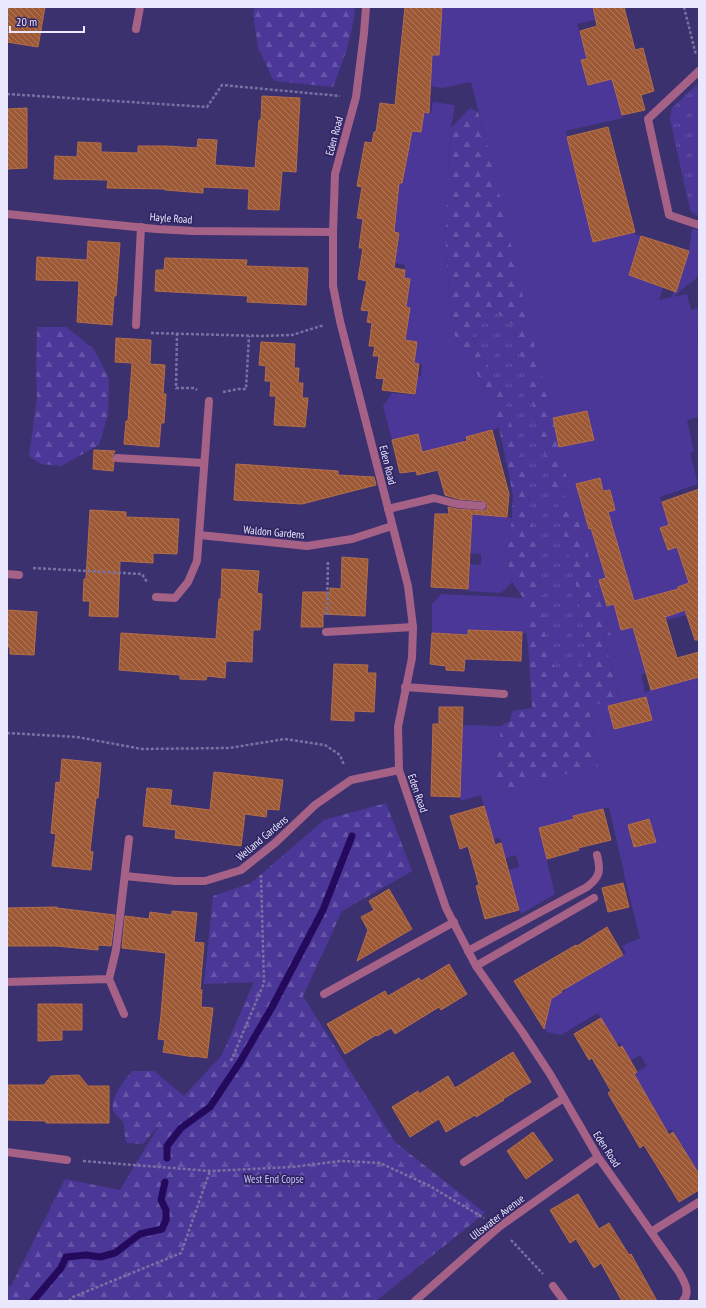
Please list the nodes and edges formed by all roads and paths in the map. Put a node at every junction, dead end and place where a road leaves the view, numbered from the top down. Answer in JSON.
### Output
{"nodes":[{"id":1,"x":140,"y":7,"type":"edge"},
{"id":2,"x":366,"y":7,"type":"edge"},
{"id":3,"x":684,"y":7,"type":"edge"},
{"id":4,"x":136,"y":29,"type":"dead end"},
{"id":5,"x":696,"y":56,"type":"dead end"},
{"id":6,"x":699,"y":71,"type":"edge"},
{"id":7,"x":7,"y":94,"type":"edge"},
{"id":8,"x":356,"y":97,"type":"junction"},
{"id":9,"x":7,"y":214,"type":"edge"},
{"id":10,"x":699,"y":225,"type":"edge"},
{"id":11,"x":141,"y":227,"type":"junction"},
{"id":12,"x":333,"y":232,"type":"junction"},
{"id":13,"x":340,"y":321,"type":"junction"},
{"id":14,"x":136,"y":325,"type":"dead end"},
{"id":15,"x":149,"y":333,"type":"dead end"},
{"id":16,"x":177,"y":333,"type":"junction"},
{"id":17,"x":249,"y":336,"type":"junction"},
{"id":18,"x":209,"y":401,"type":"junction"},
{"id":19,"x":117,"y":458,"type":"dead end"},
{"id":20,"x":204,"y":463,"type":"junction"},
{"id":21,"x":482,"y":506,"type":"dead end"},
{"id":22,"x":388,"y":509,"type":"junction"},
{"id":23,"x":392,"y":526,"type":"junction"},
{"id":24,"x":199,"y":535,"type":"junction"},
{"id":25,"x":329,"y":543,"type":"junction"},
{"id":26,"x":31,"y":567,"type":"dead end"},
{"id":27,"x":7,"y":574,"type":"edge"},
{"id":28,"x":19,"y":574,"type":"dead end"},
{"id":29,"x":156,"y":597,"type":"joint"},
{"id":30,"x":413,"y":627,"type":"junction"},
{"id":31,"x":326,"y":632,"type":"joint"},
{"id":32,"x":405,"y":687,"type":"junction"},
{"id":33,"x":504,"y":694,"type":"dead end"},
{"id":34,"x":7,"y":733,"type":"edge"},
{"id":35,"x":399,"y":770,"type":"junction"},
{"id":36,"x":351,"y":780,"type":"junction"},
{"id":37,"x":129,"y":839,"type":"dead end"},
{"id":38,"x":261,"y":854,"type":"junction"},
{"id":39,"x":597,"y":855,"type":"dead end"},
{"id":40,"x":125,"y":876,"type":"junction"},
{"id":41,"x":594,"y":898,"type":"dead end"},
{"id":42,"x":454,"y":922,"type":"junction"},
{"id":43,"x":468,"y":950,"type":"junction"},
{"id":44,"x":476,"y":966,"type":"junction"},
{"id":45,"x":110,"y":979,"type":"junction"},
{"id":46,"x":7,"y":982,"type":"edge"},
{"id":47,"x":324,"y":994,"type":"dead end"},
{"id":48,"x":124,"y":1014,"type":"dead end"},
{"id":49,"x":231,"y":1061,"type":"dead end"},
{"id":50,"x":564,"y":1098,"type":"junction"},
{"id":51,"x":7,"y":1152,"type":"edge"},
{"id":52,"x":598,"y":1157,"type":"junction"},
{"id":53,"x":67,"y":1160,"type":"joint"},
{"id":54,"x":464,"y":1162,"type":"dead end"},
{"id":55,"x":210,"y":1171,"type":"junction"},
{"id":56,"x":699,"y":1202,"type":"edge"},
{"id":57,"x":499,"y":1227,"type":"junction"},
{"id":58,"x":651,"y":1232,"type":"junction"},
{"id":59,"x":553,"y":1286,"type":"joint"},
{"id":60,"x":69,"y":1301,"type":"edge"},
{"id":61,"x":415,"y":1301,"type":"edge"},
{"id":62,"x":564,"y":1301,"type":"edge"},
{"id":63,"x":683,"y":1301,"type":"edge"}],
"edges":[{"from":1,"to":4,"type":"street"},
{"from":2,"to":8,"type":"street","name":"Eden Road"},
{"from":3,"to":5,"type":"path"},
{"from":6,"to":10,"type":"street"},
{"from":7,"to":8,"type":"path"},
{"from":8,"to":12,"type":"street","name":"Eden Road"},
{"from":9,"to":11,"type":"street","name":"Hayle Road"},
{"from":11,"to":12,"type":"street","name":"Hayle Road"},
{"from":11,"to":14,"type":"street"},
{"from":12,"to":13,"type":"street","name":"Eden Road"},
{"from":13,"to":17,"type":"path"},
{"from":13,"to":22,"type":"street","name":"Eden Road"},
{"from":15,"to":16,"type":"path"},
{"from":16,"to":17,"type":"path"},
{"from":16,"to":18,"type":"path"},
{"from":17,"to":18,"type":"path"},
{"from":18,"to":20,"type":"street"},
{"from":19,"to":20,"type":"street"},
{"from":20,"to":24,"type":"street"},
{"from":21,"to":22,"type":"street"},
{"from":22,"to":23,"type":"street","name":"Eden Road"},
{"from":23,"to":25,"type":"street","name":"Waldon Gardens"},
{"from":23,"to":30,"type":"street","name":"Eden Road"},
{"from":24,"to":25,"type":"street","name":"Waldon Gardens"},
{"from":24,"to":29,"type":"street"},
{"from":25,"to":31,"type":"path"},
{"from":26,"to":29,"type":"path"},
{"from":27,"to":28,"type":"street"},
{"from":30,"to":31,"type":"street"},
{"from":30,"to":32,"type":"street","name":"Eden Road"},
{"from":32,"to":33,"type":"street"},
{"from":32,"to":35,"type":"street","name":"Eden Road"},
{"from":34,"to":36,"type":"path"},
{"from":35,"to":36,"type":"street","name":"Welland Gardens"},
{"from":35,"to":42,"type":"street","name":"Eden Road"},
{"from":36,"to":38,"type":"street","name":"Welland Gardens"},
{"from":37,"to":40,"type":"street"},
{"from":38,"to":40,"type":"street","name":"Welland Gardens"},
{"from":38,"to":49,"type":"path"},
{"from":39,"to":43,"type":"street"},
{"from":40,"to":45,"type":"street"},
{"from":41,"to":44,"type":"street"},
{"from":42,"to":43,"type":"street","name":"Eden Road"},
{"from":42,"to":47,"type":"street"},
{"from":43,"to":44,"type":"street","name":"Eden Road"},
{"from":44,"to":50,"type":"street","name":"Eden Road"},
{"from":45,"to":46,"type":"street"},
{"from":45,"to":48,"type":"street"},
{"from":50,"to":52,"type":"street","name":"Eden Road"},
{"from":50,"to":54,"type":"street"},
{"from":51,"to":53,"type":"street"},
{"from":52,"to":57,"type":"street","name":"Ullswater Avenue"},
{"from":52,"to":58,"type":"street","name":"Eden Road"},
{"from":53,"to":55,"type":"path"},
{"from":55,"to":57,"type":"path"},
{"from":55,"to":60,"type":"path"},
{"from":56,"to":58,"type":"street"},
{"from":57,"to":59,"type":"path"},
{"from":57,"to":61,"type":"street","name":"Ullswater Avenue"},
{"from":58,"to":63,"type":"street","name":"Eden Road"},
{"from":59,"to":62,"type":"street"}]}
